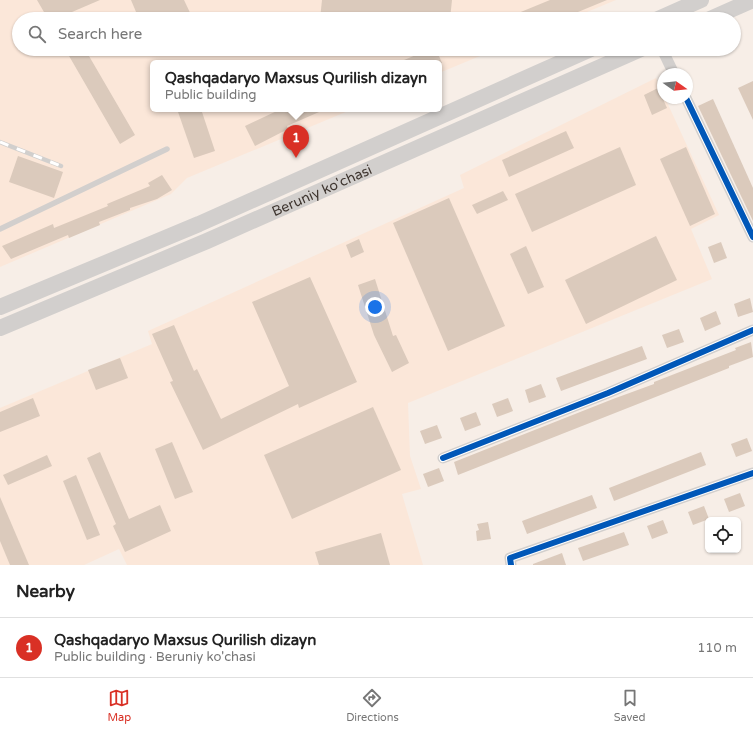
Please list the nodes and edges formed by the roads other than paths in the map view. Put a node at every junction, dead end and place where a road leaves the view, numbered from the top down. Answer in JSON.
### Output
{"nodes":[{"id":1,"x":701,"y":0,"type":"edge"},
{"id":2,"x":753,"y":0,"type":"edge"},
{"id":3,"x":674,"y":12,"type":"edge"},
{"id":4,"x":726,"y":12,"type":"edge"},
{"id":5,"x":575,"y":56,"type":"edge"},
{"id":6,"x":625,"y":56,"type":"edge"},
{"id":7,"x":665,"y":56,"type":"edge"},
{"id":8,"x":671,"y":68,"type":"edge"},
{"id":9,"x":689,"y":104,"type":"edge"},
{"id":10,"x":167,"y":149,"type":"dead end"},
{"id":11,"x":199,"y":224,"type":"junction"},
{"id":12,"x":0,"y":229,"type":"edge"},
{"id":13,"x":753,"y":237,"type":"edge"},
{"id":14,"x":207,"y":241,"type":"junction"},
{"id":15,"x":0,"y":307,"type":"edge"},
{"id":16,"x":0,"y":328,"type":"edge"},
{"id":17,"x":753,"y":330,"type":"edge"},
{"id":18,"x":443,"y":458,"type":"dead end"},
{"id":19,"x":753,"y":473,"type":"edge"},
{"id":20,"x":511,"y":565,"type":"edge"}],
"edges":[{"from":1,"to":3,"type":"main road"},
{"from":2,"to":4,"type":"main road"},
{"from":5,"to":11,"type":"main road","name":"Beruniy ko'chasi"},
{"from":6,"to":14,"type":"main road","name":"Beruniy ko'chasi"},
{"from":7,"to":8,"type":"street"},
{"from":9,"to":13,"type":"street"},
{"from":10,"to":12,"type":"lane"},
{"from":11,"to":14,"type":"main road"},
{"from":11,"to":15,"type":"main road","name":"Beruniy ko'chasi"},
{"from":14,"to":16,"type":"main road","name":"Beruniy ko'chasi"},
{"from":17,"to":18,"type":"street"},
{"from":19,"to":20,"type":"street"}]}
